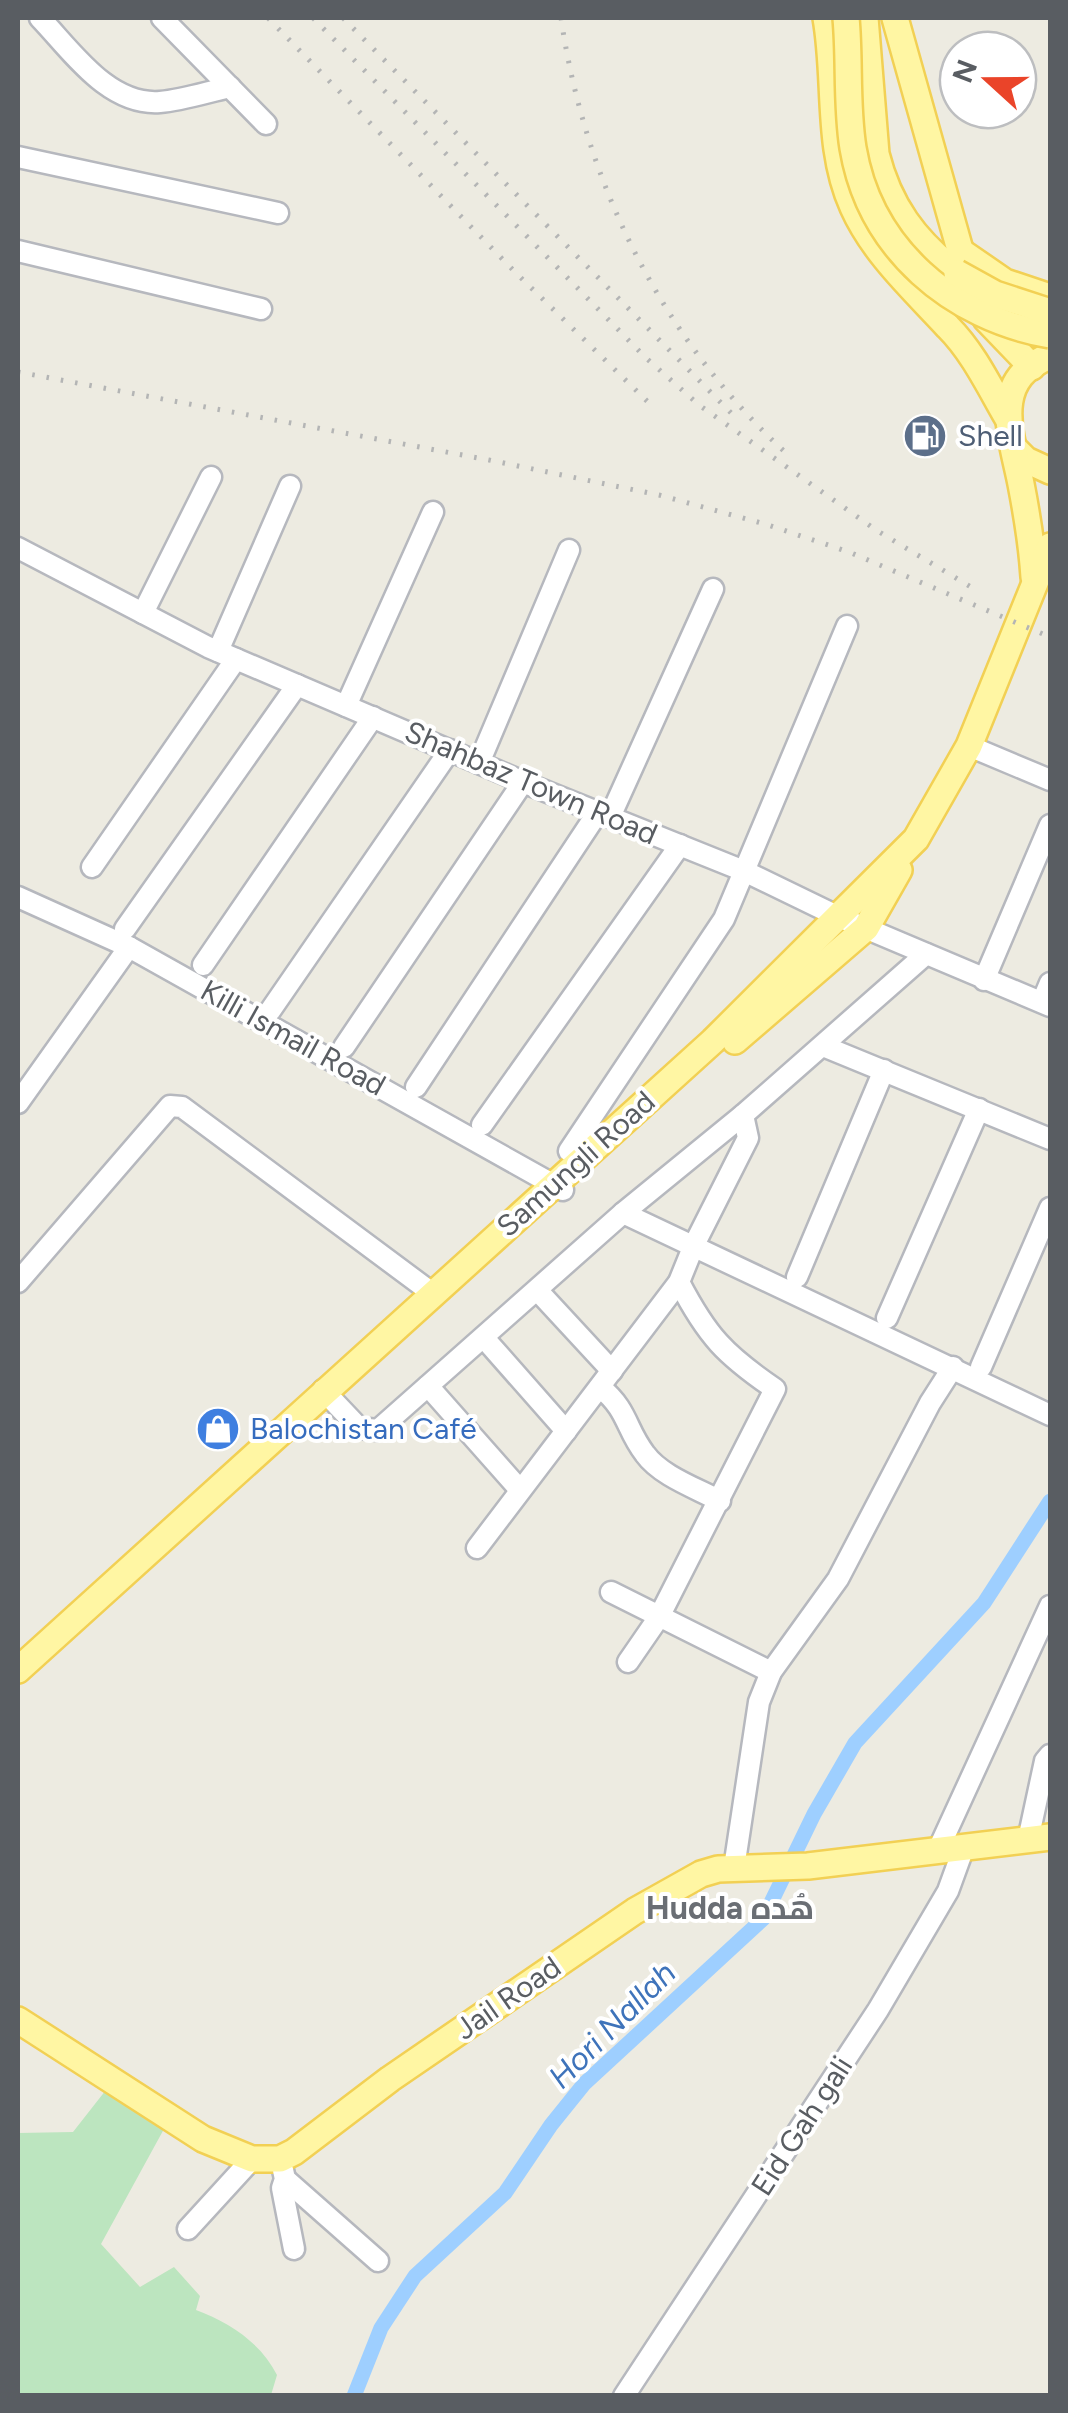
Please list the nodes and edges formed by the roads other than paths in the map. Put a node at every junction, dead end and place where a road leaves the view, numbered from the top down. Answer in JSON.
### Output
{"nodes":[{"id":1,"x":40,"y":18,"type":"edge"},
{"id":2,"x":162,"y":18,"type":"edge"},
{"id":3,"x":826,"y":18,"type":"edge"},
{"id":4,"x":846,"y":18,"type":"edge"},
{"id":5,"x":865,"y":18,"type":"edge"},
{"id":6,"x":895,"y":18,"type":"edge"},
{"id":7,"x":230,"y":86,"type":"junction"},
{"id":8,"x":266,"y":124,"type":"dead end"},
{"id":9,"x":18,"y":157,"type":"edge"},
{"id":10,"x":278,"y":213,"type":"dead end"},
{"id":11,"x":18,"y":251,"type":"edge"},
{"id":12,"x":960,"y":251,"type":"junction"},
{"id":13,"x":1050,"y":296,"type":"edge"},
{"id":14,"x":261,"y":310,"type":"dead end"},
{"id":15,"x":1050,"y":312,"type":"edge"},
{"id":16,"x":1050,"y":335,"type":"edge"},
{"id":17,"x":1041,"y":361,"type":"edge"},
{"id":18,"x":1007,"y":416,"type":"junction"},
{"id":19,"x":1014,"y":448,"type":"junction"},
{"id":20,"x":1050,"y":471,"type":"edge"},
{"id":21,"x":211,"y":477,"type":"dead end"},
{"id":22,"x":290,"y":486,"type":"dead end"},
{"id":23,"x":433,"y":512,"type":"dead end"},
{"id":24,"x":1050,"y":546,"type":"edge"},
{"id":25,"x":18,"y":548,"type":"edge"},
{"id":26,"x":569,"y":550,"type":"dead end"},
{"id":27,"x":1035,"y":582,"type":"junction"},
{"id":28,"x":713,"y":590,"type":"dead end"},
{"id":29,"x":143,"y":613,"type":"junction"},
{"id":30,"x":848,"y":626,"type":"dead end"},
{"id":31,"x":227,"y":655,"type":"junction"},
{"id":32,"x":297,"y":685,"type":"junction"},
{"id":33,"x":346,"y":706,"type":"junction"},
{"id":34,"x":372,"y":717,"type":"junction"},
{"id":35,"x":969,"y":746,"type":"junction"},
{"id":36,"x":450,"y":750,"type":"junction"},
{"id":37,"x":479,"y":763,"type":"junction"},
{"id":38,"x":1050,"y":780,"type":"edge"},
{"id":39,"x":523,"y":782,"type":"junction"},
{"id":40,"x":604,"y":815,"type":"junction"},
{"id":41,"x":1050,"y":824,"type":"edge"},
{"id":42,"x":916,"y":840,"type":"junction"},
{"id":43,"x":680,"y":845,"type":"junction"},
{"id":44,"x":92,"y":867,"type":"dead end"},
{"id":45,"x":744,"y":871,"type":"junction"},
{"id":46,"x":18,"y":897,"type":"edge"},
{"id":47,"x":840,"y":917,"type":"junction"},
{"id":48,"x":866,"y":928,"type":"junction"},
{"id":49,"x":127,"y":938,"type":"junction"},
{"id":50,"x":926,"y":954,"type":"junction"},
{"id":51,"x":204,"y":964,"type":"dead end"},
{"id":52,"x":984,"y":980,"type":"junction"},
{"id":53,"x":1048,"y":997,"type":"edge"},
{"id":54,"x":270,"y":1011,"type":"dead end"},
{"id":55,"x":823,"y":1046,"type":"junction"},
{"id":56,"x":344,"y":1047,"type":"dead end"},
{"id":57,"x":884,"y":1070,"type":"junction"},
{"id":58,"x":416,"y":1087,"type":"dead end"},
{"id":59,"x":18,"y":1103,"type":"edge"},
{"id":60,"x":978,"y":1110,"type":"junction"},
{"id":61,"x":743,"y":1115,"type":"junction"},
{"id":62,"x":482,"y":1124,"type":"dead end"},
{"id":63,"x":1050,"y":1139,"type":"edge"},
{"id":64,"x":570,"y":1150,"type":"dead end"},
{"id":65,"x":558,"y":1186,"type":"junction"},
{"id":66,"x":1050,"y":1208,"type":"edge"},
{"id":67,"x":623,"y":1214,"type":"junction"},
{"id":68,"x":694,"y":1245,"type":"junction"},
{"id":69,"x":797,"y":1277,"type":"dead end"},
{"id":70,"x":18,"y":1282,"type":"edge"},
{"id":71,"x":680,"y":1282,"type":"junction"},
{"id":72,"x":538,"y":1291,"type":"junction"},
{"id":73,"x":432,"y":1293,"type":"junction"},
{"id":74,"x":887,"y":1318,"type":"dead end"},
{"id":75,"x":484,"y":1338,"type":"junction"},
{"id":76,"x":953,"y":1367,"type":"junction"},
{"id":77,"x":981,"y":1367,"type":"dead end"},
{"id":78,"x":606,"y":1379,"type":"junction"},
{"id":79,"x":428,"y":1386,"type":"junction"},
{"id":80,"x":329,"y":1397,"type":"junction"},
{"id":81,"x":1050,"y":1415,"type":"edge"},
{"id":82,"x":566,"y":1432,"type":"junction"},
{"id":83,"x":520,"y":1490,"type":"junction"},
{"id":84,"x":720,"y":1502,"type":"junction"},
{"id":85,"x":477,"y":1548,"type":"dead end"},
{"id":86,"x":611,"y":1592,"type":"dead end"},
{"id":87,"x":1050,"y":1606,"type":"edge"},
{"id":88,"x":659,"y":1617,"type":"junction"},
{"id":89,"x":628,"y":1662,"type":"dead end"},
{"id":90,"x":18,"y":1670,"type":"edge"},
{"id":91,"x":770,"y":1672,"type":"junction"},
{"id":92,"x":18,"y":1690,"type":"edge"},
{"id":93,"x":1050,"y":1756,"type":"edge"},
{"id":94,"x":1039,"y":1839,"type":"edge"},
{"id":95,"x":951,"y":1848,"type":"junction"},
{"id":96,"x":734,"y":1868,"type":"junction"},
{"id":97,"x":18,"y":2020,"type":"edge"},
{"id":98,"x":252,"y":2159,"type":"junction"},
{"id":99,"x":283,"y":2169,"type":"junction"},
{"id":100,"x":188,"y":2230,"type":"dead end"},
{"id":101,"x":294,"y":2249,"type":"dead end"},
{"id":102,"x":378,"y":2261,"type":"dead end"},
{"id":103,"x":624,"y":2396,"type":"edge"}],
"edges":[{"from":1,"to":7,"type":"street"},
{"from":2,"to":7,"type":"street"},
{"from":3,"to":18,"type":"main road"},
{"from":4,"to":16,"type":"main road","bridge":true},
{"from":5,"to":15,"type":"main road","bridge":true},
{"from":6,"to":12,"type":"main road"},
{"from":7,"to":8,"type":"street"},
{"from":9,"to":10,"type":"street"},
{"from":11,"to":14,"type":"street"},
{"from":12,"to":13,"type":"main road"},
{"from":12,"to":17,"type":"main road"},
{"from":17,"to":18,"type":"main road"},
{"from":18,"to":19,"type":"main road","name":"Samungli Road"},
{"from":19,"to":20,"type":"main road"},
{"from":19,"to":27,"type":"main road","name":"Samungli Road"},
{"from":21,"to":29,"type":"street"},
{"from":22,"to":31,"type":"street"},
{"from":23,"to":33,"type":"street"},
{"from":24,"to":27,"type":"main road","name":"Samungli Road"},
{"from":25,"to":29,"type":"street","name":"Shahbaz Town Road"},
{"from":26,"to":37,"type":"street"},
{"from":27,"to":35,"type":"main road","name":"Samungli Road"},
{"from":28,"to":40,"type":"street"},
{"from":29,"to":31,"type":"street","name":"Shahbaz Town Road"},
{"from":30,"to":45,"type":"street"},
{"from":31,"to":32,"type":"street","name":"Shahbaz Town Road"},
{"from":31,"to":44,"type":"street"},
{"from":32,"to":33,"type":"street","name":"Shahbaz Town Road"},
{"from":32,"to":49,"type":"street"},
{"from":33,"to":34,"type":"street","name":"Shahbaz Town Road"},
{"from":34,"to":36,"type":"street","name":"Shahbaz Town Road"},
{"from":34,"to":51,"type":"street"},
{"from":35,"to":38,"type":"street"},
{"from":35,"to":42,"type":"main road","name":"Samungli Road"},
{"from":36,"to":37,"type":"street","name":"Shahbaz Town Road"},
{"from":36,"to":54,"type":"street"},
{"from":37,"to":39,"type":"street","name":"Shahbaz Town Road"},
{"from":39,"to":40,"type":"street","name":"Shahbaz Town Road"},
{"from":39,"to":56,"type":"street"},
{"from":40,"to":43,"type":"street","name":"Shahbaz Town Road"},
{"from":40,"to":58,"type":"street"},
{"from":41,"to":52,"type":"street"},
{"from":42,"to":47,"type":"main road","name":"Samungli Road"},
{"from":42,"to":48,"type":"main road"},
{"from":43,"to":45,"type":"street","name":"Shahbaz Town Road"},
{"from":43,"to":62,"type":"street"},
{"from":45,"to":47,"type":"street","name":"Shahbaz Town Road"},
{"from":45,"to":64,"type":"street"},
{"from":46,"to":49,"type":"street","name":"Killi Ismail Road"},
{"from":47,"to":48,"type":"street","name":"Shahbaz Town Road"},
{"from":47,"to":65,"type":"main road","name":"Samungli Road"},
{"from":48,"to":50,"type":"street","name":"Shahbaz Town Road"},
{"from":48,"to":65,"type":"main road"},
{"from":49,"to":59,"type":"street"},
{"from":49,"to":65,"type":"street","name":"Killi Ismail Road"},
{"from":50,"to":52,"type":"street","name":"Shahbaz Town Road"},
{"from":50,"to":55,"type":"street"},
{"from":52,"to":53,"type":"street","name":"Shahbaz Town Road"},
{"from":55,"to":57,"type":"street"},
{"from":55,"to":61,"type":"street"},
{"from":57,"to":60,"type":"street"},
{"from":57,"to":69,"type":"street"},
{"from":60,"to":63,"type":"street"},
{"from":60,"to":74,"type":"street"},
{"from":61,"to":67,"type":"street"},
{"from":61,"to":68,"type":"street"},
{"from":65,"to":73,"type":"main road","name":"Samungli Road"},
{"from":65,"to":80,"type":"main road","name":"Samungli Road"},
{"from":66,"to":77,"type":"street"},
{"from":67,"to":68,"type":"street"},
{"from":67,"to":72,"type":"street"},
{"from":68,"to":71,"type":"street"},
{"from":68,"to":76,"type":"street"},
{"from":70,"to":73,"type":"street"},
{"from":71,"to":78,"type":"street"},
{"from":71,"to":84,"type":"street"},
{"from":72,"to":75,"type":"street"},
{"from":72,"to":78,"type":"street"},
{"from":73,"to":80,"type":"main road","name":"Samungli Road"},
{"from":75,"to":79,"type":"street"},
{"from":75,"to":82,"type":"street"},
{"from":76,"to":81,"type":"street"},
{"from":76,"to":91,"type":"street"},
{"from":78,"to":82,"type":"street"},
{"from":78,"to":84,"type":"street"},
{"from":79,"to":80,"type":"street"},
{"from":79,"to":83,"type":"street"},
{"from":80,"to":90,"type":"main road","name":"Samungli Road"},
{"from":80,"to":92,"type":"main road","name":"Samungli Road"},
{"from":82,"to":83,"type":"street"},
{"from":83,"to":85,"type":"street"},
{"from":84,"to":88,"type":"street"},
{"from":86,"to":88,"type":"street"},
{"from":87,"to":95,"type":"street","name":"Eid Gah gali"},
{"from":88,"to":89,"type":"street"},
{"from":88,"to":91,"type":"street"},
{"from":91,"to":96,"type":"street"},
{"from":93,"to":94,"type":"street"},
{"from":94,"to":95,"type":"main road","name":"Jail Road"},
{"from":95,"to":96,"type":"main road","name":"Jail Road"},
{"from":95,"to":103,"type":"street","name":"Eid Gah gali"},
{"from":96,"to":99,"type":"main road","name":"Jail Road"},
{"from":97,"to":98,"type":"main road"},
{"from":98,"to":99,"type":"main road"},
{"from":98,"to":100,"type":"street"},
{"from":99,"to":101,"type":"street"},
{"from":99,"to":102,"type":"street"}]}
